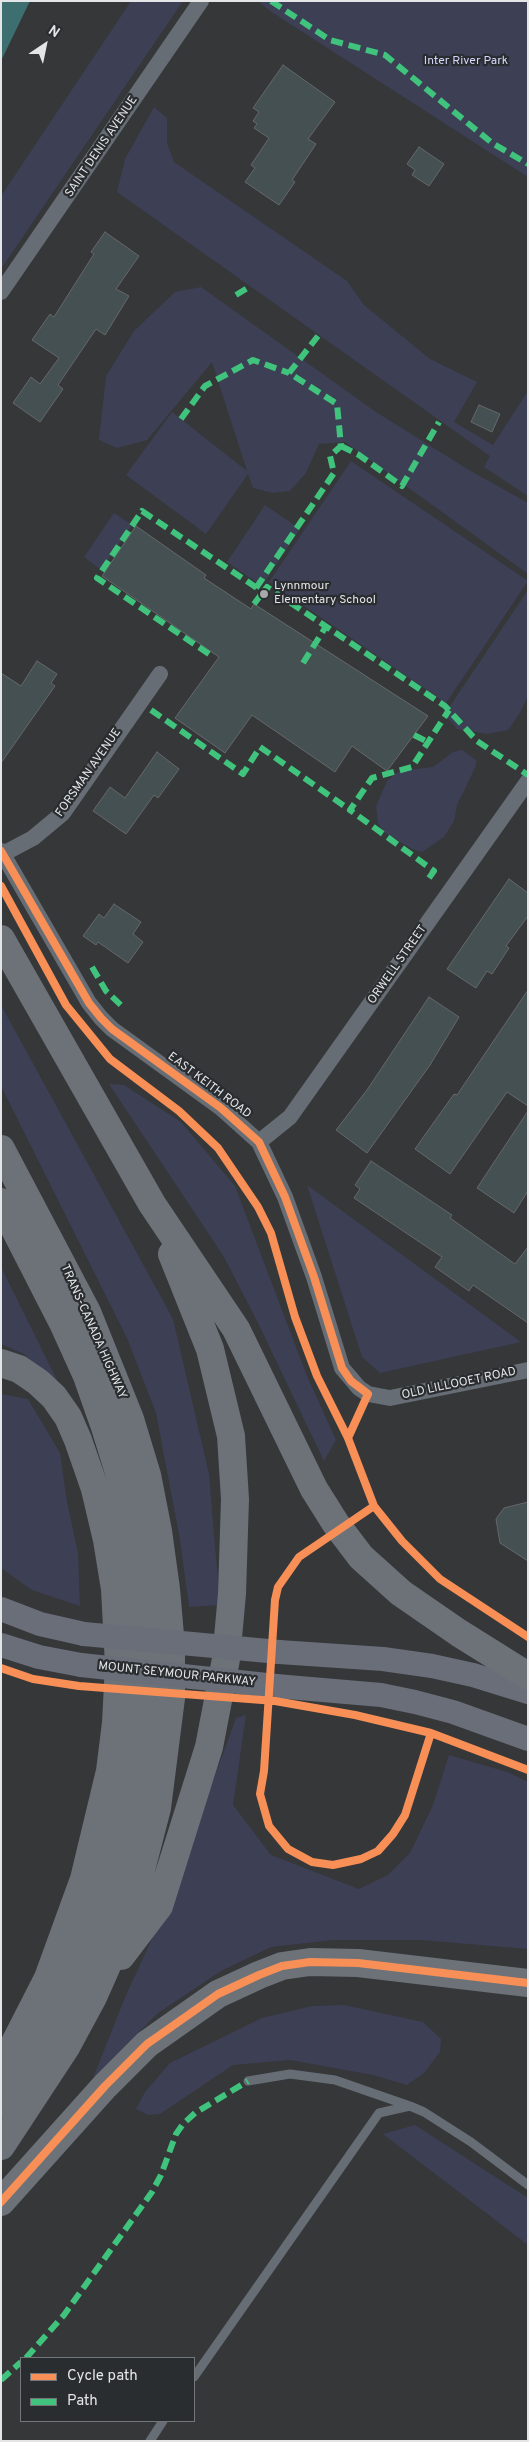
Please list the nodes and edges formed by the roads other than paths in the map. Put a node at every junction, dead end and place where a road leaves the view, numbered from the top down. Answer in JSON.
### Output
{"nodes":[{"id":1,"x":201,"y":1,"type":"edge"},
{"id":2,"x":1,"y":292,"type":"edge"},
{"id":3,"x":160,"y":674,"type":"dead end"},
{"id":4,"x":528,"y":781,"type":"edge"},
{"id":5,"x":2,"y":852,"type":"edge"},
{"id":6,"x":1,"y":939,"type":"edge"},
{"id":7,"x":259,"y":1142,"type":"junction"},
{"id":8,"x":1,"y":1149,"type":"edge"},
{"id":9,"x":1,"y":1202,"type":"edge"},
{"id":10,"x":152,"y":1204,"type":"junction"},
{"id":11,"x":1,"y":1363,"type":"edge"},
{"id":12,"x":528,"y":1370,"type":"edge"},
{"id":13,"x":390,"y":1398,"type":"joint"},
{"id":14,"x":1,"y":1609,"type":"edge"},
{"id":15,"x":1,"y":1645,"type":"edge"},
{"id":16,"x":528,"y":1676,"type":"edge"},
{"id":17,"x":528,"y":1692,"type":"edge"},
{"id":18,"x":528,"y":1739,"type":"edge"},
{"id":19,"x":528,"y":1983,"type":"edge"},
{"id":20,"x":98,"y":1987,"type":"junction"},
{"id":21,"x":1,"y":2070,"type":"edge"},
{"id":22,"x":248,"y":2081,"type":"dead end"},
{"id":23,"x":1,"y":2104,"type":"edge"},
{"id":24,"x":410,"y":2106,"type":"junction"},
{"id":25,"x":1,"y":2146,"type":"edge"},
{"id":26,"x":528,"y":2185,"type":"edge"},
{"id":27,"x":1,"y":2202,"type":"edge"},
{"id":28,"x":195,"y":2376,"type":"edge"},
{"id":29,"x":163,"y":2422,"type":"edge"},
{"id":30,"x":150,"y":2441,"type":"edge"}],
"edges":[{"from":1,"to":2,"type":"street","name":"SAINT DENIS AVENUE"},
{"from":3,"to":5,"type":"street","name":"FORSMAN AVENUE"},
{"from":4,"to":7,"type":"street","name":"ORWELL STREET"},
{"from":5,"to":7,"type":"street","name":"EAST KEITH ROAD"},
{"from":6,"to":10,"type":"highway"},
{"from":7,"to":13,"type":"street","name":"EAST KEITH ROAD"},
{"from":8,"to":20,"type":"highway","name":"TRANS-CANADA HIGHWAY"},
{"from":9,"to":23,"type":"highway","name":"TRANS-CANADA HIGHWAY"},
{"from":10,"to":16,"type":"highway"},
{"from":10,"to":20,"type":"highway"},
{"from":11,"to":21,"type":"highway"},
{"from":12,"to":13,"type":"street","name":"OLD LILLOOET ROAD"},
{"from":14,"to":17,"type":"main road","bridge":true},
{"from":15,"to":18,"type":"main road","name":"MOUNT SEYMOUR PARKWAY","bridge":true},
{"from":19,"to":27,"type":"highway"},
{"from":20,"to":25,"type":"highway","name":"TRANS-CANADA HIGHWAY"},
{"from":22,"to":24,"type":"lane"},
{"from":24,"to":26,"type":"lane"},
{"from":24,"to":28,"type":"lane"},
{"from":29,"to":30,"type":"lane"}]}
